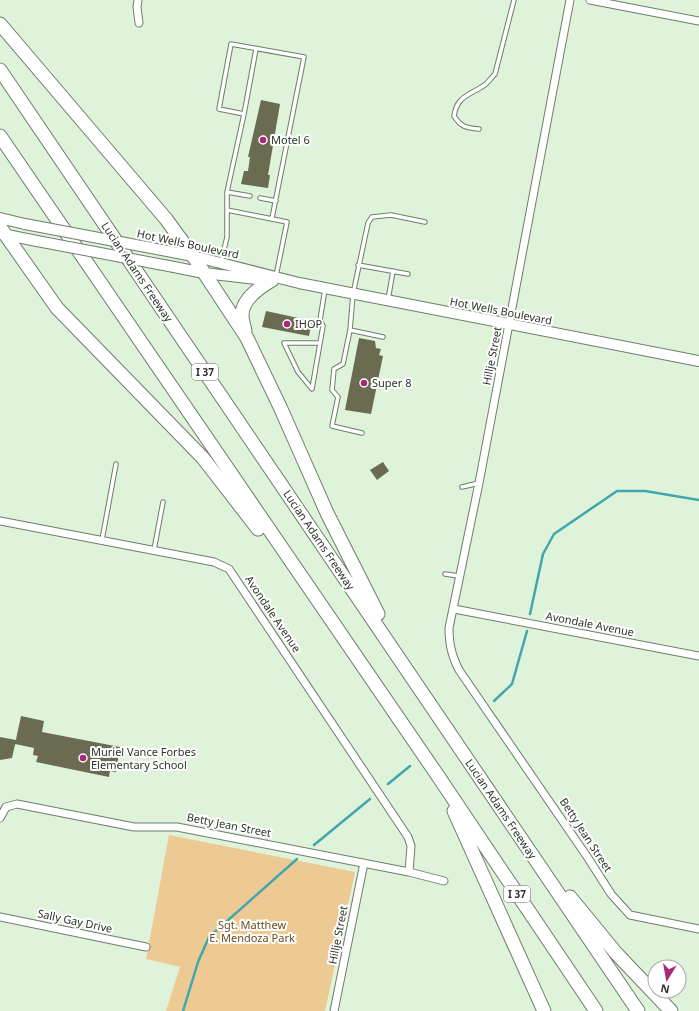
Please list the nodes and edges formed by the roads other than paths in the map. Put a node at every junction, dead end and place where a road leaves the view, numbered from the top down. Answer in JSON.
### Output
{"nodes":[{"id":1,"x":138,"y":0,"type":"edge"},
{"id":2,"x":514,"y":0,"type":"edge"},
{"id":3,"x":570,"y":0,"type":"edge"},
{"id":4,"x":590,"y":0,"type":"edge"},
{"id":5,"x":699,"y":21,"type":"edge"},
{"id":6,"x":140,"y":23,"type":"dead end"},
{"id":7,"x":0,"y":24,"type":"edge"},
{"id":8,"x":256,"y":49,"type":"junction"},
{"id":9,"x":0,"y":70,"type":"edge"},
{"id":10,"x":244,"y":114,"type":"junction"},
{"id":11,"x":479,"y":129,"type":"dead end"},
{"id":12,"x":0,"y":136,"type":"edge"},
{"id":13,"x":227,"y":192,"type":"junction"},
{"id":14,"x":250,"y":196,"type":"dead end"},
{"id":15,"x":260,"y":198,"type":"dead end"},
{"id":16,"x":276,"y":201,"type":"junction"},
{"id":17,"x":228,"y":210,"type":"junction"},
{"id":18,"x":0,"y":218,"type":"edge"},
{"id":19,"x":272,"y":218,"type":"junction"},
{"id":20,"x":425,"y":222,"type":"dead end"},
{"id":21,"x":2,"y":232,"type":"edge"},
{"id":22,"x":193,"y":256,"type":"junction"},
{"id":23,"x":221,"y":263,"type":"junction"},
{"id":24,"x":358,"y":265,"type":"junction"},
{"id":25,"x":393,"y":271,"type":"junction"},
{"id":26,"x":204,"y":273,"type":"junction"},
{"id":27,"x":408,"y":274,"type":"dead end"},
{"id":28,"x":274,"y":279,"type":"junction"},
{"id":29,"x":325,"y":288,"type":"junction"},
{"id":30,"x":353,"y":294,"type":"junction"},
{"id":31,"x":388,"y":301,"type":"junction"},
{"id":32,"x":509,"y":325,"type":"junction"},
{"id":33,"x":350,"y":330,"type":"junction"},
{"id":34,"x":383,"y":337,"type":"dead end"},
{"id":35,"x":247,"y":338,"type":"junction"},
{"id":36,"x":320,"y":343,"type":"junction"},
{"id":37,"x":699,"y":360,"type":"edge"},
{"id":38,"x":362,"y":433,"type":"dead end"},
{"id":39,"x":116,"y":464,"type":"dead end"},
{"id":40,"x":479,"y":483,"type":"junction"},
{"id":41,"x":462,"y":487,"type":"dead end"},
{"id":42,"x":163,"y":502,"type":"dead end"},
{"id":43,"x":0,"y":521,"type":"edge"},
{"id":44,"x":102,"y":540,"type":"junction"},
{"id":45,"x":154,"y":550,"type":"junction"},
{"id":46,"x":445,"y":574,"type":"dead end"},
{"id":47,"x":460,"y":576,"type":"junction"},
{"id":48,"x":454,"y":609,"type":"junction"},
{"id":49,"x":338,"y":631,"type":"junction"},
{"id":50,"x":699,"y":656,"type":"edge"},
{"id":51,"x":410,"y":673,"type":"junction"},
{"id":52,"x":486,"y":707,"type":"joint"},
{"id":53,"x":438,"y":776,"type":"junction"},
{"id":54,"x":492,"y":796,"type":"junction"},
{"id":55,"x":0,"y":818,"type":"edge"},
{"id":56,"x":364,"y":863,"type":"junction"},
{"id":57,"x":409,"y":872,"type":"junction"},
{"id":58,"x":444,"y":881,"type":"dead end"},
{"id":59,"x":0,"y":917,"type":"edge"},
{"id":60,"x":699,"y":929,"type":"edge"},
{"id":61,"x":146,"y":947,"type":"dead end"},
{"id":62,"x":334,"y":1011,"type":"edge"},
{"id":63,"x":544,"y":1011,"type":"edge"},
{"id":64,"x":596,"y":1011,"type":"edge"},
{"id":65,"x":638,"y":1011,"type":"edge"},
{"id":66,"x":671,"y":1011,"type":"edge"}],
"edges":[{"from":1,"to":6,"type":"street"},
{"from":2,"to":11,"type":"lane"},
{"from":3,"to":32,"type":"street","name":"Hillje Street"},
{"from":4,"to":5,"type":"street"},
{"from":7,"to":22,"type":"highway"},
{"from":8,"to":10,"type":"lane"},
{"from":8,"to":10,"type":"lane"},
{"from":8,"to":16,"type":"lane"},
{"from":9,"to":51,"type":"highway","name":"Lucian Adams Freeway","number":"I 37"},
{"from":10,"to":13,"type":"lane"},
{"from":12,"to":49,"type":"highway","number":"I 37"},
{"from":13,"to":14,"type":"lane"},
{"from":13,"to":17,"type":"lane"},
{"from":15,"to":16,"type":"lane"},
{"from":16,"to":19,"type":"lane"},
{"from":17,"to":19,"type":"lane"},
{"from":17,"to":23,"type":"lane"},
{"from":18,"to":22,"type":"street","name":"Hot Wells Boulevard","bridge":true},
{"from":19,"to":28,"type":"lane"},
{"from":20,"to":24,"type":"lane"},
{"from":21,"to":26,"type":"street","name":"Hot Wells Boulevard","bridge":true},
{"from":21,"to":49,"type":"highway"},
{"from":22,"to":23,"type":"street","name":"Hot Wells Boulevard"},
{"from":22,"to":26,"type":"highway"},
{"from":23,"to":28,"type":"street","name":"Hot Wells Boulevard"},
{"from":24,"to":25,"type":"lane"},
{"from":24,"to":30,"type":"lane"},
{"from":25,"to":27,"type":"lane"},
{"from":25,"to":31,"type":"lane"},
{"from":26,"to":28,"type":"street","name":"Hot Wells Boulevard"},
{"from":26,"to":35,"type":"highway"},
{"from":28,"to":29,"type":"street","name":"Hot Wells Boulevard"},
{"from":28,"to":35,"type":"highway"},
{"from":29,"to":30,"type":"street","name":"Hot Wells Boulevard"},
{"from":29,"to":36,"type":"lane"},
{"from":30,"to":31,"type":"street","name":"Hot Wells Boulevard"},
{"from":30,"to":33,"type":"lane"},
{"from":31,"to":32,"type":"street","name":"Hot Wells Boulevard"},
{"from":32,"to":37,"type":"street","name":"Hot Wells Boulevard"},
{"from":32,"to":40,"type":"street","name":"Hillje Street"},
{"from":33,"to":34,"type":"lane"},
{"from":33,"to":38,"type":"lane"},
{"from":35,"to":51,"type":"highway"},
{"from":36,"to":36,"type":"lane"},
{"from":39,"to":44,"type":"lane"},
{"from":40,"to":41,"type":"lane"},
{"from":40,"to":47,"type":"street","name":"Hillje Street"},
{"from":42,"to":45,"type":"lane"},
{"from":43,"to":44,"type":"street","name":"Avondale Avenue"},
{"from":44,"to":45,"type":"street","name":"Avondale Avenue"},
{"from":45,"to":57,"type":"street","name":"Avondale Avenue"},
{"from":46,"to":47,"type":"lane"},
{"from":47,"to":48,"type":"street","name":"Hillje Street"},
{"from":48,"to":50,"type":"street","name":"Avondale Avenue"},
{"from":48,"to":52,"type":"street","name":"Hillje Street"},
{"from":49,"to":53,"type":"highway","number":"I 37"},
{"from":51,"to":54,"type":"highway","name":"Lucian Adams Freeway","number":"I 37"},
{"from":52,"to":60,"type":"street","name":"Betty Jean Street"},
{"from":53,"to":63,"type":"highway"},
{"from":53,"to":64,"type":"highway","number":"I 37"},
{"from":54,"to":65,"type":"highway","name":"Lucian Adams Freeway","number":"I 37"},
{"from":54,"to":66,"type":"highway"},
{"from":55,"to":56,"type":"street","name":"Betty Jean Street"},
{"from":56,"to":57,"type":"street","name":"Betty Jean Street"},
{"from":56,"to":62,"type":"street","name":"Hillje Street"},
{"from":57,"to":58,"type":"street","name":"Betty Jean Street"},
{"from":59,"to":61,"type":"street","name":"Sally Gay Drive"}]}
